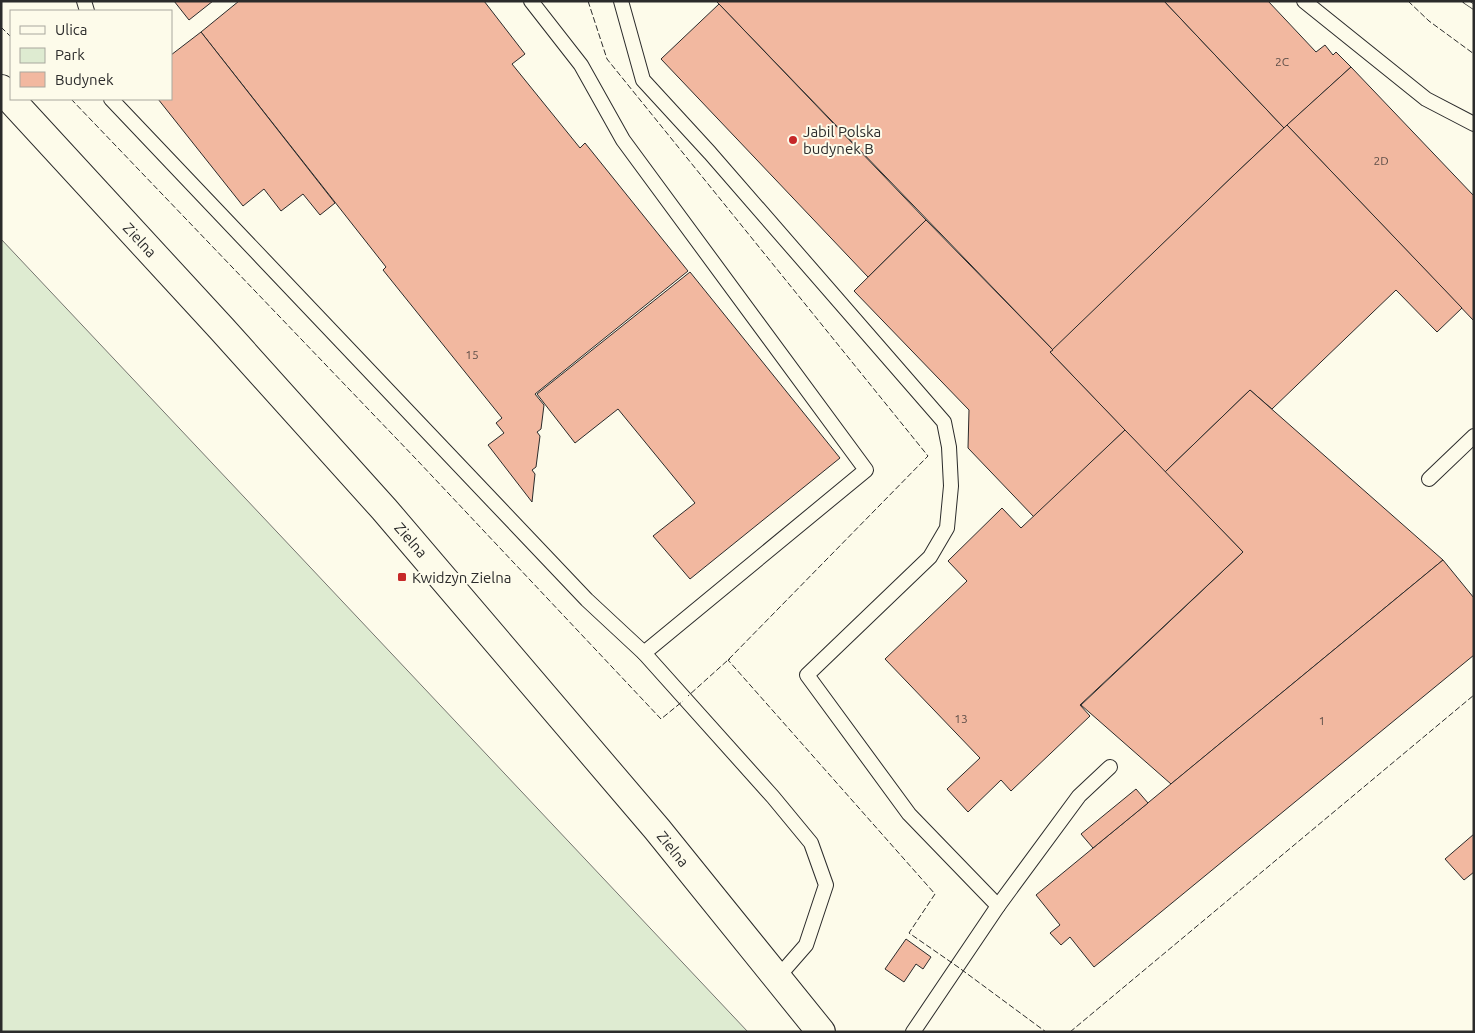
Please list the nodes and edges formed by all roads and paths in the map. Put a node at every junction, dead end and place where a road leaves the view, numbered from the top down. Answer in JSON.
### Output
{"nodes":[{"id":1,"x":531,"y":1,"type":"edge"},
{"id":2,"x":621,"y":1,"type":"edge"},
{"id":3,"x":1304,"y":1,"type":"edge"},
{"id":4,"x":1,"y":89,"type":"edge"},
{"id":5,"x":10,"y":99,"type":"edge"},
{"id":6,"x":11,"y":100,"type":"edge"},
{"id":7,"x":112,"y":100,"type":"edge"},
{"id":8,"x":1474,"y":124,"type":"edge"},
{"id":9,"x":1474,"y":436,"type":"edge"},
{"id":10,"x":1428,"y":479,"type":"dead end"},
{"id":11,"x":644,"y":653,"type":"junction"},
{"id":12,"x":1110,"y":766,"type":"dead end"},
{"id":13,"x":998,"y":906,"type":"junction"},
{"id":14,"x":778,"y":976,"type":"junction"},
{"id":15,"x":821,"y":1032,"type":"edge"},
{"id":16,"x":914,"y":1032,"type":"edge"}],
"edges":[{"from":1,"to":11,"type":"lane"},
{"from":2,"to":13,"type":"lane"},
{"from":3,"to":8,"type":"lane"},
{"from":4,"to":5,"type":"street","name":"Zielna"},
{"from":6,"to":14,"type":"street","name":"Zielna"},
{"from":7,"to":11,"type":"lane"},
{"from":9,"to":10,"type":"lane"},
{"from":11,"to":14,"type":"lane"},
{"from":12,"to":13,"type":"lane"},
{"from":13,"to":16,"type":"lane"},
{"from":14,"to":15,"type":"street","name":"Zielna"}]}
